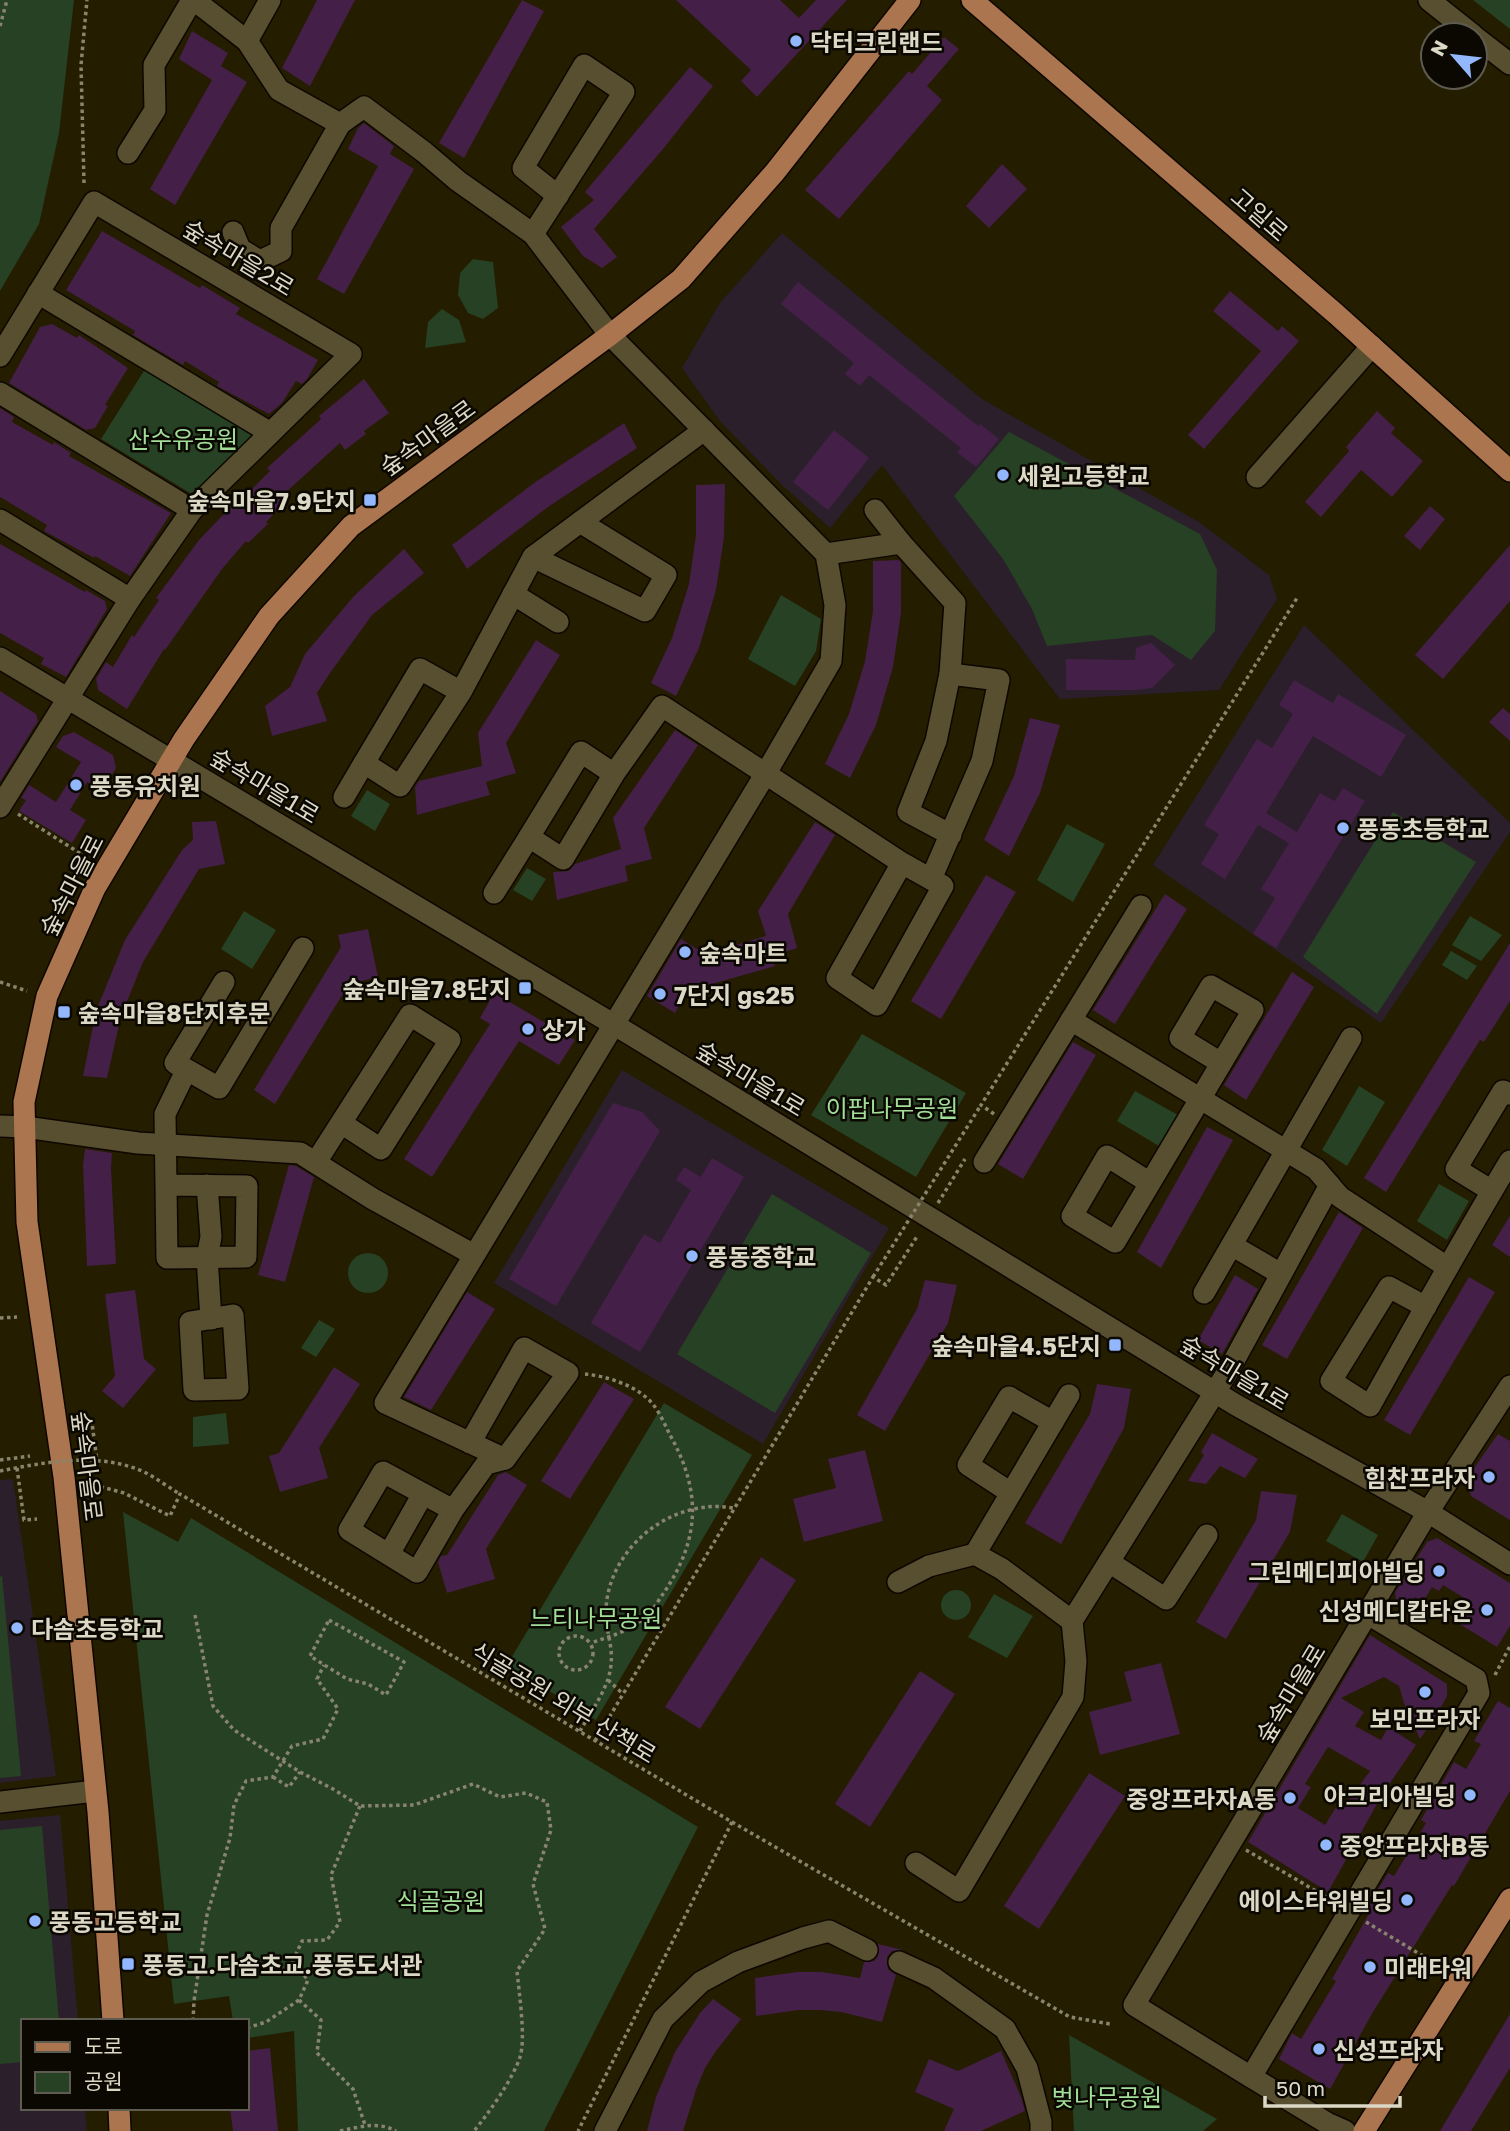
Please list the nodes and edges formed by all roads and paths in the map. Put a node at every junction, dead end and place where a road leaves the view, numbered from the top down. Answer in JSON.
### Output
{"nodes":[{"id":1,"x":7,"y":0,"type":"edge"},
{"id":2,"x":87,"y":0,"type":"edge"},
{"id":3,"x":193,"y":0,"type":"edge"},
{"id":4,"x":270,"y":0,"type":"edge"},
{"id":5,"x":910,"y":0,"type":"edge"},
{"id":6,"x":972,"y":0,"type":"edge"},
{"id":7,"x":1429,"y":0,"type":"edge"},
{"id":8,"x":1455,"y":21,"type":"edge"},
{"id":9,"x":0,"y":26,"type":"edge"},
{"id":10,"x":247,"y":41,"type":"junction"},
{"id":11,"x":1489,"y":48,"type":"edge"},
{"id":12,"x":1510,"y":65,"type":"edge"},
{"id":13,"x":340,"y":124,"type":"junction"},
{"id":14,"x":128,"y":153,"type":"dead end"},
{"id":15,"x":84,"y":183,"type":"dead end"},
{"id":16,"x":558,"y":196,"type":"junction"},
{"id":17,"x":233,"y":232,"type":"dead end"},
{"id":18,"x":533,"y":234,"type":"junction"},
{"id":19,"x":38,"y":293,"type":"junction"},
{"id":20,"x":610,"y":335,"type":"junction"},
{"id":21,"x":1372,"y":346,"type":"junction"},
{"id":22,"x":0,"y":355,"type":"edge"},
{"id":23,"x":0,"y":393,"type":"edge"},
{"id":24,"x":704,"y":430,"type":"junction"},
{"id":25,"x":269,"y":432,"type":"junction"},
{"id":26,"x":1510,"y":471,"type":"edge"},
{"id":27,"x":1257,"y":477,"type":"dead end"},
{"id":28,"x":192,"y":510,"type":"junction"},
{"id":29,"x":875,"y":510,"type":"dead end"},
{"id":30,"x":0,"y":520,"type":"edge"},
{"id":31,"x":580,"y":522,"type":"junction"},
{"id":32,"x":901,"y":542,"type":"junction"},
{"id":33,"x":826,"y":554,"type":"junction"},
{"id":34,"x":533,"y":557,"type":"junction"},
{"id":35,"x":513,"y":594,"type":"junction"},
{"id":36,"x":1297,"y":598,"type":"dead end"},
{"id":37,"x":130,"y":599,"type":"junction"},
{"id":38,"x":558,"y":622,"type":"dead end"},
{"id":39,"x":0,"y":658,"type":"edge"},
{"id":40,"x":950,"y":674,"type":"junction"},
{"id":41,"x":461,"y":692,"type":"junction"},
{"id":42,"x":68,"y":699,"type":"junction"},
{"id":43,"x":171,"y":760,"type":"junction"},
{"id":44,"x":364,"y":763,"type":"junction"},
{"id":45,"x":766,"y":773,"type":"junction"},
{"id":46,"x":614,"y":774,"type":"junction"},
{"id":47,"x":344,"y":797,"type":"dead end"},
{"id":48,"x":0,"y":805,"type":"edge"},
{"id":49,"x":951,"y":835,"type":"junction"},
{"id":50,"x":528,"y":837,"type":"junction"},
{"id":51,"x":89,"y":859,"type":"dead end"},
{"id":52,"x":902,"y":863,"type":"junction"},
{"id":53,"x":931,"y":879,"type":"junction"},
{"id":54,"x":494,"y":893,"type":"dead end"},
{"id":55,"x":1142,"y":906,"type":"dead end"},
{"id":56,"x":303,"y":948,"type":"dead end"},
{"id":57,"x":0,"y":982,"type":"edge"},
{"id":58,"x":225,"y":982,"type":"dead end"},
{"id":59,"x":27,"y":991,"type":"dead end"},
{"id":60,"x":1071,"y":1020,"type":"junction"},
{"id":61,"x":614,"y":1025,"type":"junction"},
{"id":62,"x":1352,"y":1038,"type":"dead end"},
{"id":63,"x":1221,"y":1063,"type":"dead end"},
{"id":64,"x":186,"y":1071,"type":"junction"},
{"id":65,"x":1508,"y":1088,"type":"edge"},
{"id":66,"x":1200,"y":1098,"type":"junction"},
{"id":67,"x":341,"y":1123,"type":"junction"},
{"id":68,"x":0,"y":1126,"type":"edge"},
{"id":69,"x":24,"y":1127,"type":"junction"},
{"id":70,"x":165,"y":1145,"type":"junction"},
{"id":71,"x":1286,"y":1150,"type":"junction"},
{"id":72,"x":1510,"y":1161,"type":"edge"},
{"id":73,"x":316,"y":1162,"type":"junction"},
{"id":74,"x":984,"y":1162,"type":"dead end"},
{"id":75,"x":1150,"y":1183,"type":"dead end"},
{"id":76,"x":166,"y":1185,"type":"junction"},
{"id":77,"x":207,"y":1185,"type":"junction"},
{"id":78,"x":1329,"y":1185,"type":"junction"},
{"id":79,"x":1492,"y":1191,"type":"junction"},
{"id":80,"x":918,"y":1235,"type":"dead end"},
{"id":81,"x":1233,"y":1246,"type":"junction"},
{"id":82,"x":474,"y":1255,"type":"junction"},
{"id":83,"x":207,"y":1257,"type":"junction"},
{"id":84,"x":1447,"y":1267,"type":"junction"},
{"id":85,"x":1281,"y":1274,"type":"junction"},
{"id":86,"x":873,"y":1277,"type":"junction"},
{"id":87,"x":1204,"y":1293,"type":"dead end"},
{"id":88,"x":1426,"y":1307,"type":"junction"},
{"id":89,"x":17,"y":1317,"type":"dead end"},
{"id":90,"x":0,"y":1318,"type":"edge"},
{"id":91,"x":211,"y":1319,"type":"dead end"},
{"id":92,"x":568,"y":1373,"type":"junction"},
{"id":93,"x":1510,"y":1386,"type":"edge"},
{"id":94,"x":1215,"y":1393,"type":"junction"},
{"id":95,"x":1069,"y":1395,"type":"dead end"},
{"id":96,"x":1502,"y":1416,"type":"edge"},
{"id":97,"x":1053,"y":1422,"type":"junction"},
{"id":98,"x":81,"y":1424,"type":"dead end"},
{"id":99,"x":470,"y":1443,"type":"junction"},
{"id":100,"x":30,"y":1456,"type":"dead end"},
{"id":101,"x":505,"y":1459,"type":"junction"},
{"id":102,"x":0,"y":1460,"type":"edge"},
{"id":103,"x":97,"y":1461,"type":"junction"},
{"id":104,"x":17,"y":1468,"type":"junction"},
{"id":105,"x":0,"y":1471,"type":"edge"},
{"id":106,"x":87,"y":1483,"type":"dead end"},
{"id":107,"x":1011,"y":1493,"type":"junction"},
{"id":108,"x":180,"y":1494,"type":"junction"},
{"id":109,"x":424,"y":1494,"type":"junction"},
{"id":110,"x":734,"y":1509,"type":"junction"},
{"id":111,"x":453,"y":1510,"type":"junction"},
{"id":112,"x":692,"y":1510,"type":"junction"},
{"id":113,"x":1428,"y":1512,"type":"junction"},
{"id":114,"x":37,"y":1518,"type":"dead end"},
{"id":115,"x":1207,"y":1535,"type":"dead end"},
{"id":116,"x":388,"y":1554,"type":"junction"},
{"id":117,"x":975,"y":1554,"type":"junction"},
{"id":118,"x":1109,"y":1562,"type":"junction"},
{"id":119,"x":1510,"y":1563,"type":"edge"},
{"id":120,"x":898,"y":1582,"type":"dead end"},
{"id":121,"x":1368,"y":1614,"type":"junction"},
{"id":122,"x":195,"y":1615,"type":"dead end"},
{"id":123,"x":1072,"y":1621,"type":"junction"},
{"id":124,"x":610,"y":1636,"type":"junction"},
{"id":125,"x":591,"y":1643,"type":"junction"},
{"id":126,"x":1510,"y":1646,"type":"edge"},
{"id":127,"x":324,"y":1665,"type":"junction"},
{"id":128,"x":1494,"y":1677,"type":"dead end"},
{"id":129,"x":608,"y":1681,"type":"junction"},
{"id":130,"x":623,"y":1693,"type":"junction"},
{"id":131,"x":580,"y":1731,"type":"junction"},
{"id":132,"x":595,"y":1741,"type":"junction"},
{"id":133,"x":284,"y":1759,"type":"junction"},
{"id":134,"x":300,"y":1772,"type":"junction"},
{"id":135,"x":273,"y":1777,"type":"junction"},
{"id":136,"x":96,"y":1791,"type":"junction"},
{"id":137,"x":0,"y":1802,"type":"edge"},
{"id":138,"x":360,"y":1807,"type":"junction"},
{"id":139,"x":732,"y":1822,"type":"junction"},
{"id":140,"x":1241,"y":1847,"type":"dead end"},
{"id":141,"x":916,"y":1863,"type":"dead end"},
{"id":142,"x":1510,"y":1899,"type":"edge"},
{"id":143,"x":1336,"y":1903,"type":"dead end"},
{"id":144,"x":1358,"y":1918,"type":"dead end"},
{"id":145,"x":867,"y":1950,"type":"dead end"},
{"id":146,"x":899,"y":1962,"type":"dead end"},
{"id":147,"x":1433,"y":1962,"type":"dead end"},
{"id":148,"x":299,"y":2000,"type":"junction"},
{"id":149,"x":113,"y":2019,"type":"edge"},
{"id":150,"x":193,"y":2019,"type":"edge"},
{"id":151,"x":1110,"y":2024,"type":"dead end"},
{"id":152,"x":248,"y":2028,"type":"edge"},
{"id":153,"x":1251,"y":2077,"type":"junction"},
{"id":154,"x":119,"y":2110,"type":"edge"},
{"id":155,"x":365,"y":2125,"type":"junction"},
{"id":156,"x":120,"y":2131,"type":"edge"},
{"id":157,"x":340,"y":2131,"type":"edge"},
{"id":158,"x":396,"y":2131,"type":"edge"},
{"id":159,"x":474,"y":2131,"type":"edge"},
{"id":160,"x":578,"y":2131,"type":"edge"},
{"id":161,"x":605,"y":2131,"type":"edge"},
{"id":162,"x":1041,"y":2131,"type":"edge"},
{"id":163,"x":1345,"y":2131,"type":"edge"},
{"id":164,"x":1364,"y":2131,"type":"edge"}],
"edges":[{"from":1,"to":9,"type":"path"},
{"from":2,"to":15,"type":"path"},
{"from":3,"to":10,"type":"street"},
{"from":3,"to":14,"type":"street"},
{"from":4,"to":10,"type":"street"},
{"from":5,"to":20,"type":"main road","name":"숲속마을로"},
{"from":6,"to":21,"type":"main road","name":"고일로"},
{"from":7,"to":8,"type":"street"},
{"from":10,"to":13,"type":"street"},
{"from":11,"to":12,"type":"street"},
{"from":13,"to":17,"type":"street"},
{"from":13,"to":18,"type":"street"},
{"from":16,"to":16,"type":"street"},
{"from":16,"to":18,"type":"street"},
{"from":18,"to":20,"type":"street"},
{"from":19,"to":22,"type":"street","name":"숲속마을2로"},
{"from":19,"to":25,"type":"street"},
{"from":19,"to":25,"type":"street","name":"숲속마을2로"},
{"from":20,"to":24,"type":"street"},
{"from":20,"to":43,"type":"main road","name":"숲속마을로"},
{"from":21,"to":26,"type":"main road","name":"고일로"},
{"from":21,"to":27,"type":"street"},
{"from":23,"to":28,"type":"street"},
{"from":24,"to":31,"type":"street"},
{"from":24,"to":33,"type":"street"},
{"from":25,"to":28,"type":"street","name":"숲속마을2로"},
{"from":28,"to":37,"type":"street","name":"숲속마을2로"},
{"from":29,"to":32,"type":"street"},
{"from":30,"to":37,"type":"street"},
{"from":31,"to":34,"type":"street"},
{"from":31,"to":34,"type":"street"},
{"from":32,"to":33,"type":"street"},
{"from":32,"to":40,"type":"street"},
{"from":33,"to":45,"type":"street"},
{"from":34,"to":35,"type":"street"},
{"from":35,"to":38,"type":"street"},
{"from":35,"to":41,"type":"street"},
{"from":36,"to":86,"type":"path","bridge":true},
{"from":37,"to":42,"type":"street","name":"숲속마을2로"},
{"from":39,"to":42,"type":"street","name":"숲속마을1로"},
{"from":40,"to":49,"type":"street"},
{"from":40,"to":49,"type":"street"},
{"from":41,"to":44,"type":"street"},
{"from":41,"to":44,"type":"street"},
{"from":42,"to":43,"type":"street","name":"숲속마을1로"},
{"from":42,"to":48,"type":"street","name":"숲속마을2로"},
{"from":43,"to":61,"type":"street","name":"숲속마을1로"},
{"from":43,"to":69,"type":"main road","name":"숲속마을로"},
{"from":44,"to":47,"type":"street"},
{"from":45,"to":46,"type":"street"},
{"from":45,"to":52,"type":"street"},
{"from":45,"to":61,"type":"street"},
{"from":46,"to":50,"type":"street"},
{"from":46,"to":50,"type":"street"},
{"from":48,"to":51,"type":"path"},
{"from":49,"to":53,"type":"street"},
{"from":50,"to":54,"type":"street"},
{"from":52,"to":53,"type":"street"},
{"from":52,"to":53,"type":"street"},
{"from":55,"to":60,"type":"street"},
{"from":56,"to":64,"type":"street"},
{"from":57,"to":59,"type":"path"},
{"from":58,"to":64,"type":"street"},
{"from":60,"to":66,"type":"street"},
{"from":60,"to":74,"type":"street"},
{"from":61,"to":82,"type":"street"},
{"from":61,"to":94,"type":"street","name":"숲속마을1로"},
{"from":62,"to":71,"type":"street"},
{"from":63,"to":66,"type":"street"},
{"from":64,"to":70,"type":"street"},
{"from":65,"to":79,"type":"street"},
{"from":66,"to":71,"type":"street"},
{"from":66,"to":75,"type":"street"},
{"from":67,"to":67,"type":"street"},
{"from":67,"to":73,"type":"street"},
{"from":68,"to":69,"type":"street"},
{"from":69,"to":70,"type":"street"},
{"from":69,"to":136,"type":"main road","name":"숲속마을로"},
{"from":70,"to":73,"type":"street"},
{"from":70,"to":76,"type":"street"},
{"from":71,"to":78,"type":"street"},
{"from":71,"to":81,"type":"street"},
{"from":72,"to":79,"type":"street"},
{"from":73,"to":82,"type":"street"},
{"from":76,"to":77,"type":"street"},
{"from":76,"to":83,"type":"street"},
{"from":77,"to":83,"type":"street"},
{"from":77,"to":83,"type":"street"},
{"from":78,"to":84,"type":"street"},
{"from":78,"to":85,"type":"street"},
{"from":79,"to":84,"type":"street"},
{"from":80,"to":86,"type":"path"},
{"from":81,"to":85,"type":"street"},
{"from":81,"to":87,"type":"street"},
{"from":82,"to":99,"type":"street"},
{"from":83,"to":91,"type":"street"},
{"from":84,"to":88,"type":"street"},
{"from":85,"to":94,"type":"street"},
{"from":86,"to":110,"type":"path"},
{"from":88,"to":88,"type":"street"},
{"from":89,"to":90,"type":"path"},
{"from":92,"to":99,"type":"street"},
{"from":92,"to":101,"type":"street"},
{"from":92,"to":112,"type":"path"},
{"from":93,"to":96,"type":"street"},
{"from":94,"to":113,"type":"street","name":"숲속마을1로"},
{"from":94,"to":118,"type":"street"},
{"from":95,"to":97,"type":"street"},
{"from":96,"to":113,"type":"street"},
{"from":97,"to":107,"type":"street"},
{"from":97,"to":107,"type":"street"},
{"from":98,"to":103,"type":"path"},
{"from":99,"to":101,"type":"street"},
{"from":100,"to":102,"type":"path"},
{"from":101,"to":111,"type":"street"},
{"from":103,"to":104,"type":"path","name":"식골공원 외부 산책로","bridge":true},
{"from":103,"to":108,"type":"path","name":"식골공원 외부 산책로","bridge":true},
{"from":104,"to":105,"type":"path","name":"식골공원 외부 산책로","bridge":true},
{"from":104,"to":114,"type":"path"},
{"from":106,"to":108,"type":"path"},
{"from":107,"to":117,"type":"street"},
{"from":108,"to":131,"type":"path","name":"식골공원 외부 산책로"},
{"from":109,"to":111,"type":"street"},
{"from":109,"to":116,"type":"street"},
{"from":109,"to":116,"type":"street"},
{"from":110,"to":112,"type":"path"},
{"from":110,"to":130,"type":"path"},
{"from":111,"to":116,"type":"street"},
{"from":112,"to":124,"type":"path"},
{"from":112,"to":124,"type":"path"},
{"from":113,"to":119,"type":"street","name":"숲속마을1로"},
{"from":113,"to":121,"type":"street"},
{"from":115,"to":118,"type":"street"},
{"from":117,"to":120,"type":"street"},
{"from":117,"to":123,"type":"street"},
{"from":118,"to":123,"type":"street"},
{"from":121,"to":153,"type":"street"},
{"from":121,"to":153,"type":"street","name":"숲속마을로"},
{"from":122,"to":133,"type":"path"},
{"from":123,"to":141,"type":"street"},
{"from":124,"to":125,"type":"path"},
{"from":124,"to":129,"type":"path"},
{"from":125,"to":125,"type":"path"},
{"from":126,"to":128,"type":"path"},
{"from":127,"to":127,"type":"path"},
{"from":127,"to":133,"type":"path"},
{"from":129,"to":130,"type":"path"},
{"from":129,"to":131,"type":"path"},
{"from":130,"to":132,"type":"path"},
{"from":131,"to":132,"type":"path","name":"식골공원 외부 산책로"},
{"from":132,"to":139,"type":"path","name":"식골공원 외부 산책로"},
{"from":133,"to":134,"type":"path"},
{"from":133,"to":135,"type":"path"},
{"from":134,"to":135,"type":"path"},
{"from":134,"to":138,"type":"path"},
{"from":135,"to":150,"type":"path"},
{"from":136,"to":137,"type":"street"},
{"from":136,"to":149,"type":"main road","name":"숲속마을로"},
{"from":138,"to":148,"type":"path"},
{"from":138,"to":159,"type":"path"},
{"from":139,"to":151,"type":"path","name":"식골공원 외부 산책로"},
{"from":139,"to":160,"type":"path"},
{"from":140,"to":143,"type":"path"},
{"from":142,"to":164,"type":"main road"},
{"from":144,"to":147,"type":"path"},
{"from":145,"to":161,"type":"street"},
{"from":146,"to":162,"type":"street"},
{"from":148,"to":152,"type":"path"},
{"from":148,"to":155,"type":"path"},
{"from":153,"to":163,"type":"street","name":"숲속마을로"},
{"from":154,"to":156,"type":"main road"},
{"from":155,"to":157,"type":"path"},
{"from":155,"to":158,"type":"path"}]}
